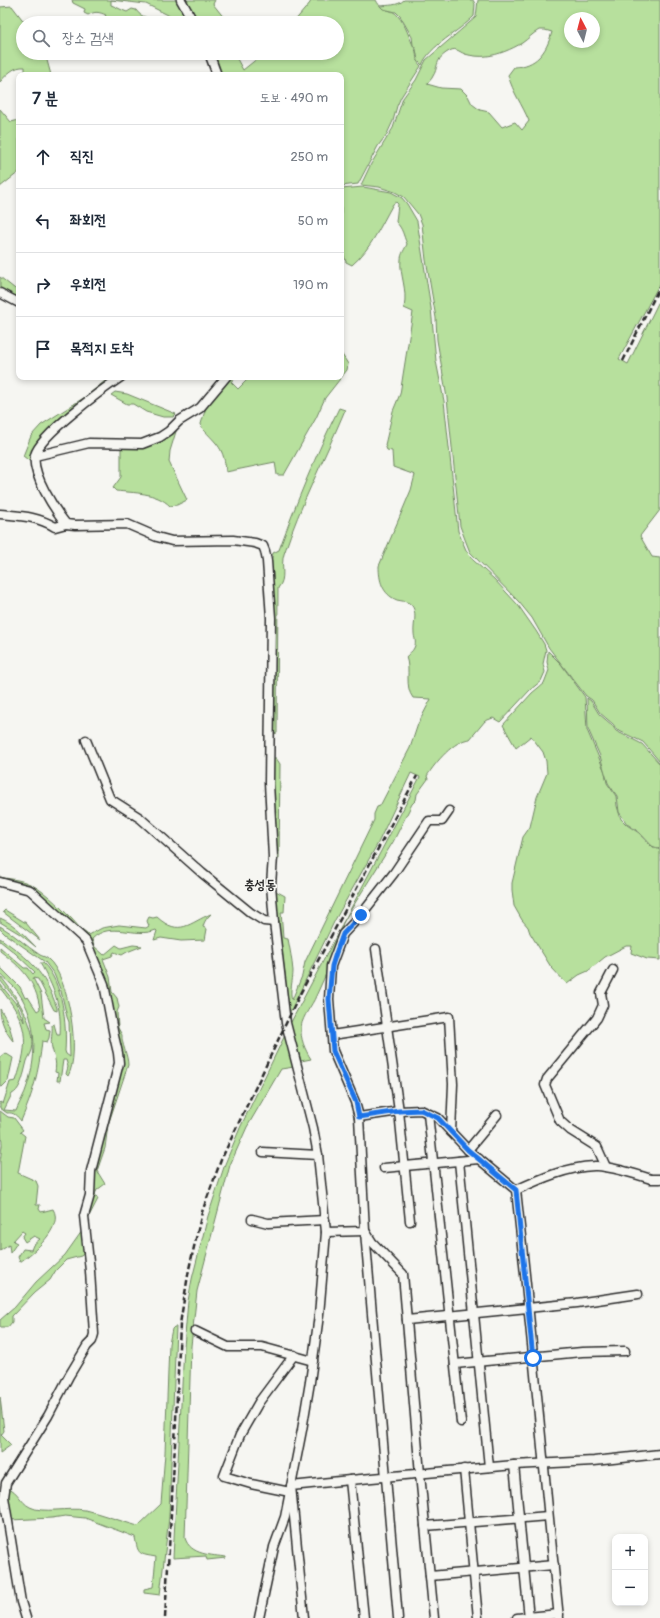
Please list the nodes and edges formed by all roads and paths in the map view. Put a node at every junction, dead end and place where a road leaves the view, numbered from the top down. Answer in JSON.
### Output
{"nodes":[{"id":1,"x":181,"y":0,"type":"edge"},
{"id":2,"x":190,"y":16,"type":"edge"},
{"id":3,"x":212,"y":60,"type":"edge"},
{"id":4,"x":216,"y":72,"type":"edge"},
{"id":5,"x":0,"y":293,"type":"edge"},
{"id":6,"x":16,"y":301,"type":"edge"},
{"id":7,"x":117,"y":380,"type":"edge"},
{"id":8,"x":223,"y":380,"type":"edge"},
{"id":9,"x":35,"y":456,"type":"junction"},
{"id":10,"x":0,"y":514,"type":"edge"},
{"id":11,"x":66,"y":524,"type":"junction"},
{"id":12,"x":86,"y":740,"type":"dead end"},
{"id":13,"x":449,"y":811,"type":"dead end"},
{"id":14,"x":0,"y":882,"type":"edge"},
{"id":15,"x":274,"y":922,"type":"junction"},
{"id":16,"x":376,"y":949,"type":"dead end"},
{"id":17,"x":613,"y":970,"type":"dead end"},
{"id":18,"x":387,"y":1027,"type":"junction"},
{"id":19,"x":332,"y":1035,"type":"junction"},
{"id":20,"x":399,"y":1111,"type":"junction"},
{"id":21,"x":428,"y":1114,"type":"junction"},
{"id":22,"x":497,"y":1115,"type":"dead end"},
{"id":23,"x":359,"y":1117,"type":"junction"},
{"id":24,"x":451,"y":1132,"type":"junction"},
{"id":25,"x":468,"y":1150,"type":"junction"},
{"id":26,"x":263,"y":1152,"type":"dead end"},
{"id":27,"x":318,"y":1155,"type":"junction"},
{"id":28,"x":479,"y":1159,"type":"junction"},
{"id":29,"x":459,"y":1161,"type":"junction"},
{"id":30,"x":434,"y":1164,"type":"junction"},
{"id":31,"x":404,"y":1166,"type":"junction"},
{"id":32,"x":384,"y":1168,"type":"dead end"},
{"id":33,"x":606,"y":1168,"type":"junction"},
{"id":34,"x":660,"y":1179,"type":"edge"},
{"id":35,"x":516,"y":1190,"type":"junction"},
{"id":36,"x":252,"y":1219,"type":"dead end"},
{"id":37,"x":325,"y":1220,"type":"junction"},
{"id":38,"x":410,"y":1221,"type":"dead end"},
{"id":39,"x":326,"y":1232,"type":"junction"},
{"id":40,"x":365,"y":1232,"type":"junction"},
{"id":41,"x":638,"y":1294,"type":"dead end"},
{"id":42,"x":529,"y":1308,"type":"junction"},
{"id":43,"x":473,"y":1313,"type":"junction"},
{"id":44,"x":450,"y":1315,"type":"junction"},
{"id":45,"x":407,"y":1320,"type":"junction"},
{"id":46,"x":195,"y":1331,"type":"dead end"},
{"id":47,"x":625,"y":1351,"type":"dead end"},
{"id":48,"x":294,"y":1355,"type":"junction"},
{"id":49,"x":533,"y":1358,"type":"junction"},
{"id":50,"x":313,"y":1361,"type":"junction"},
{"id":51,"x":478,"y":1362,"type":"junction"},
{"id":52,"x":455,"y":1364,"type":"junction"},
{"id":53,"x":461,"y":1422,"type":"dead end"},
{"id":54,"x":660,"y":1454,"type":"edge"},
{"id":55,"x":542,"y":1464,"type":"junction"},
{"id":56,"x":514,"y":1465,"type":"junction"},
{"id":57,"x":489,"y":1467,"type":"junction"},
{"id":58,"x":464,"y":1469,"type":"junction"},
{"id":59,"x":420,"y":1474,"type":"junction"},
{"id":60,"x":386,"y":1477,"type":"junction"},
{"id":61,"x":350,"y":1480,"type":"junction"},
{"id":62,"x":291,"y":1489,"type":"junction"},
{"id":63,"x":548,"y":1516,"type":"junction"},
{"id":64,"x":519,"y":1518,"type":"junction"},
{"id":65,"x":469,"y":1522,"type":"junction"},
{"id":66,"x":425,"y":1526,"type":"junction"},
{"id":67,"x":554,"y":1566,"type":"junction"},
{"id":68,"x":524,"y":1568,"type":"junction"},
{"id":69,"x":474,"y":1572,"type":"junction"},
{"id":70,"x":430,"y":1576,"type":"junction"},
{"id":71,"x":559,"y":1616,"type":"edge"},
{"id":72,"x":529,"y":1617,"type":"edge"},
{"id":73,"x":26,"y":1618,"type":"edge"},
{"id":74,"x":259,"y":1618,"type":"edge"},
{"id":75,"x":304,"y":1618,"type":"edge"},
{"id":76,"x":364,"y":1618,"type":"edge"},
{"id":77,"x":398,"y":1618,"type":"edge"},
{"id":78,"x":434,"y":1618,"type":"edge"},
{"id":79,"x":478,"y":1618,"type":"edge"},
{"id":80,"x":517,"y":1618,"type":"edge"}],
"edges":[{"from":1,"to":2,"type":"street"},
{"from":3,"to":4,"type":"street"},
{"from":5,"to":6,"type":"street"},
{"from":7,"to":9,"type":"street"},
{"from":8,"to":9,"type":"street"},
{"from":9,"to":11,"type":"street"},
{"from":10,"to":11,"type":"street"},
{"from":11,"to":15,"type":"street"},
{"from":12,"to":15,"type":"street"},
{"from":13,"to":19,"type":"street"},
{"from":14,"to":73,"type":"street"},
{"from":15,"to":27,"type":"street"},
{"from":16,"to":18,"type":"street"},
{"from":17,"to":33,"type":"street"},
{"from":18,"to":19,"type":"street"},
{"from":18,"to":20,"type":"street"},
{"from":18,"to":24,"type":"street"},
{"from":19,"to":23,"type":"street"},
{"from":20,"to":21,"type":"street"},
{"from":20,"to":23,"type":"street"},
{"from":20,"to":31,"type":"street"},
{"from":21,"to":24,"type":"street"},
{"from":21,"to":30,"type":"street"},
{"from":22,"to":25,"type":"street"},
{"from":23,"to":40,"type":"street"},
{"from":24,"to":25,"type":"street"},
{"from":25,"to":28,"type":"street"},
{"from":26,"to":27,"type":"street"},
{"from":27,"to":37,"type":"street"},
{"from":28,"to":29,"type":"street"},
{"from":28,"to":35,"type":"street"},
{"from":29,"to":30,"type":"street"},
{"from":29,"to":43,"type":"street"},
{"from":30,"to":31,"type":"street"},
{"from":30,"to":44,"type":"street"},
{"from":31,"to":32,"type":"street"},
{"from":31,"to":38,"type":"street"},
{"from":33,"to":34,"type":"street"},
{"from":33,"to":35,"type":"street"},
{"from":35,"to":42,"type":"street"},
{"from":36,"to":37,"type":"street"},
{"from":37,"to":39,"type":"street"},
{"from":39,"to":40,"type":"street"},
{"from":39,"to":50,"type":"street"},
{"from":40,"to":45,"type":"street"},
{"from":40,"to":60,"type":"street"},
{"from":41,"to":42,"type":"street"},
{"from":42,"to":43,"type":"street"},
{"from":42,"to":49,"type":"street"},
{"from":43,"to":44,"type":"street"},
{"from":43,"to":51,"type":"street"},
{"from":44,"to":45,"type":"street"},
{"from":44,"to":52,"type":"street"},
{"from":45,"to":59,"type":"street"},
{"from":46,"to":48,"type":"street"},
{"from":47,"to":49,"type":"street"},
{"from":48,"to":50,"type":"street"},
{"from":48,"to":62,"type":"street"},
{"from":49,"to":51,"type":"street"},
{"from":49,"to":55,"type":"street"},
{"from":50,"to":62,"type":"street"},
{"from":51,"to":52,"type":"street"},
{"from":51,"to":57,"type":"street"},
{"from":52,"to":53,"type":"street"},
{"from":54,"to":55,"type":"street"},
{"from":55,"to":56,"type":"street"},
{"from":55,"to":63,"type":"street"},
{"from":56,"to":57,"type":"street"},
{"from":56,"to":64,"type":"street"},
{"from":57,"to":58,"type":"street"},
{"from":58,"to":59,"type":"street"},
{"from":58,"to":65,"type":"street"},
{"from":59,"to":60,"type":"street"},
{"from":59,"to":66,"type":"street"},
{"from":60,"to":61,"type":"street"},
{"from":60,"to":77,"type":"street"},
{"from":61,"to":62,"type":"street"},
{"from":61,"to":76,"type":"street"},
{"from":62,"to":74,"type":"street"},
{"from":62,"to":75,"type":"street"},
{"from":63,"to":64,"type":"street"},
{"from":63,"to":67,"type":"street"},
{"from":64,"to":65,"type":"street"},
{"from":64,"to":68,"type":"street"},
{"from":65,"to":66,"type":"street"},
{"from":65,"to":69,"type":"street"},
{"from":66,"to":70,"type":"street"},
{"from":67,"to":68,"type":"street"},
{"from":67,"to":71,"type":"street"},
{"from":68,"to":69,"type":"street"},
{"from":68,"to":72,"type":"street"},
{"from":69,"to":70,"type":"street"},
{"from":69,"to":79,"type":"street"},
{"from":70,"to":78,"type":"street"},
{"from":71,"to":72,"type":"street"},
{"from":72,"to":80,"type":"street"}]}
